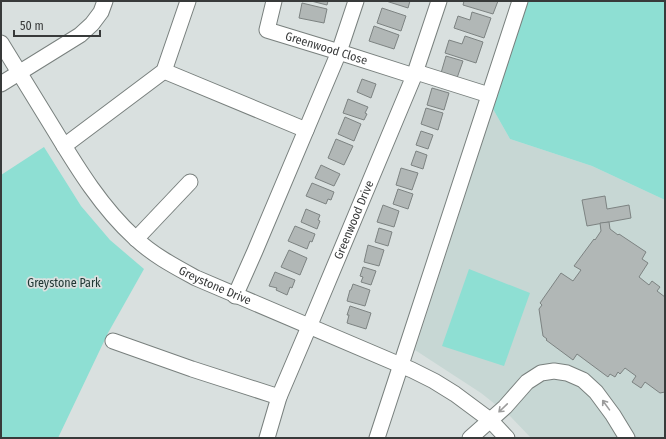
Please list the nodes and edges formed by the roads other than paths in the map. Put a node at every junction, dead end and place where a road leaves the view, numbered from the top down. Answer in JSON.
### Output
{"nodes":[{"id":1,"x":105,"y":1,"type":"edge"},
{"id":2,"x":188,"y":1,"type":"edge"},
{"id":3,"x":274,"y":1,"type":"edge"},
{"id":4,"x":356,"y":1,"type":"edge"},
{"id":5,"x":439,"y":1,"type":"edge"},
{"id":6,"x":520,"y":1,"type":"edge"},
{"id":7,"x":1,"y":43,"type":"edge"},
{"id":8,"x":339,"y":52,"type":"junction"},
{"id":9,"x":164,"y":71,"type":"junction"},
{"id":10,"x":20,"y":73,"type":"junction"},
{"id":11,"x":415,"y":74,"type":"junction"},
{"id":12,"x":1,"y":84,"type":"edge"},
{"id":13,"x":489,"y":95,"type":"junction"},
{"id":14,"x":306,"y":130,"type":"junction"},
{"id":15,"x":64,"y":146,"type":"junction"},
{"id":16,"x":190,"y":182,"type":"dead end"},
{"id":17,"x":136,"y":239,"type":"junction"},
{"id":18,"x":234,"y":296,"type":"junction"},
{"id":19,"x":309,"y":327,"type":"junction"},
{"id":20,"x":113,"y":341,"type":"dead end"},
{"id":21,"x":401,"y":366,"type":"junction"},
{"id":22,"x":279,"y":398,"type":"junction"},
{"id":23,"x":490,"y":420,"type":"junction"},
{"id":24,"x":267,"y":438,"type":"edge"},
{"id":25,"x":377,"y":438,"type":"edge"},
{"id":26,"x":470,"y":438,"type":"edge"},
{"id":27,"x":507,"y":438,"type":"edge"},
{"id":28,"x":627,"y":438,"type":"edge"}],
"edges":[{"from":1,"to":10,"type":"street"},
{"from":2,"to":9,"type":"street"},
{"from":3,"to":8,"type":"street","name":"Greenwood Close"},
{"from":4,"to":8,"type":"street"},
{"from":5,"to":11,"type":"street","name":"Greenwood Drive"},
{"from":6,"to":13,"type":"street"},
{"from":7,"to":10,"type":"street","name":"Greystone Drive"},
{"from":8,"to":11,"type":"street","name":"Greenwood Close"},
{"from":8,"to":14,"type":"street"},
{"from":9,"to":14,"type":"street"},
{"from":9,"to":15,"type":"street"},
{"from":10,"to":12,"type":"street"},
{"from":10,"to":15,"type":"street","name":"Greystone Drive"},
{"from":11,"to":13,"type":"street","name":"Greenwood Close"},
{"from":11,"to":19,"type":"street","name":"Greenwood Drive"},
{"from":13,"to":21,"type":"street"},
{"from":14,"to":18,"type":"street"},
{"from":15,"to":17,"type":"street","name":"Greystone Drive"},
{"from":16,"to":17,"type":"street"},
{"from":17,"to":18,"type":"street","name":"Greystone Drive"},
{"from":18,"to":19,"type":"street","name":"Greystone Drive"},
{"from":19,"to":21,"type":"street","name":"Greystone Drive"},
{"from":19,"to":22,"type":"street","name":"Greenwood Drive"},
{"from":20,"to":22,"type":"street"},
{"from":21,"to":23,"type":"street","name":"Greystone Drive"},
{"from":21,"to":25,"type":"street"},
{"from":22,"to":24,"type":"street","name":"Greenwood Drive"},
{"from":23,"to":26,"type":"street"},
{"from":23,"to":27,"type":"street","name":"Greystone Drive"},
{"from":28,"to":23,"type":"street","one_way":true}]}
